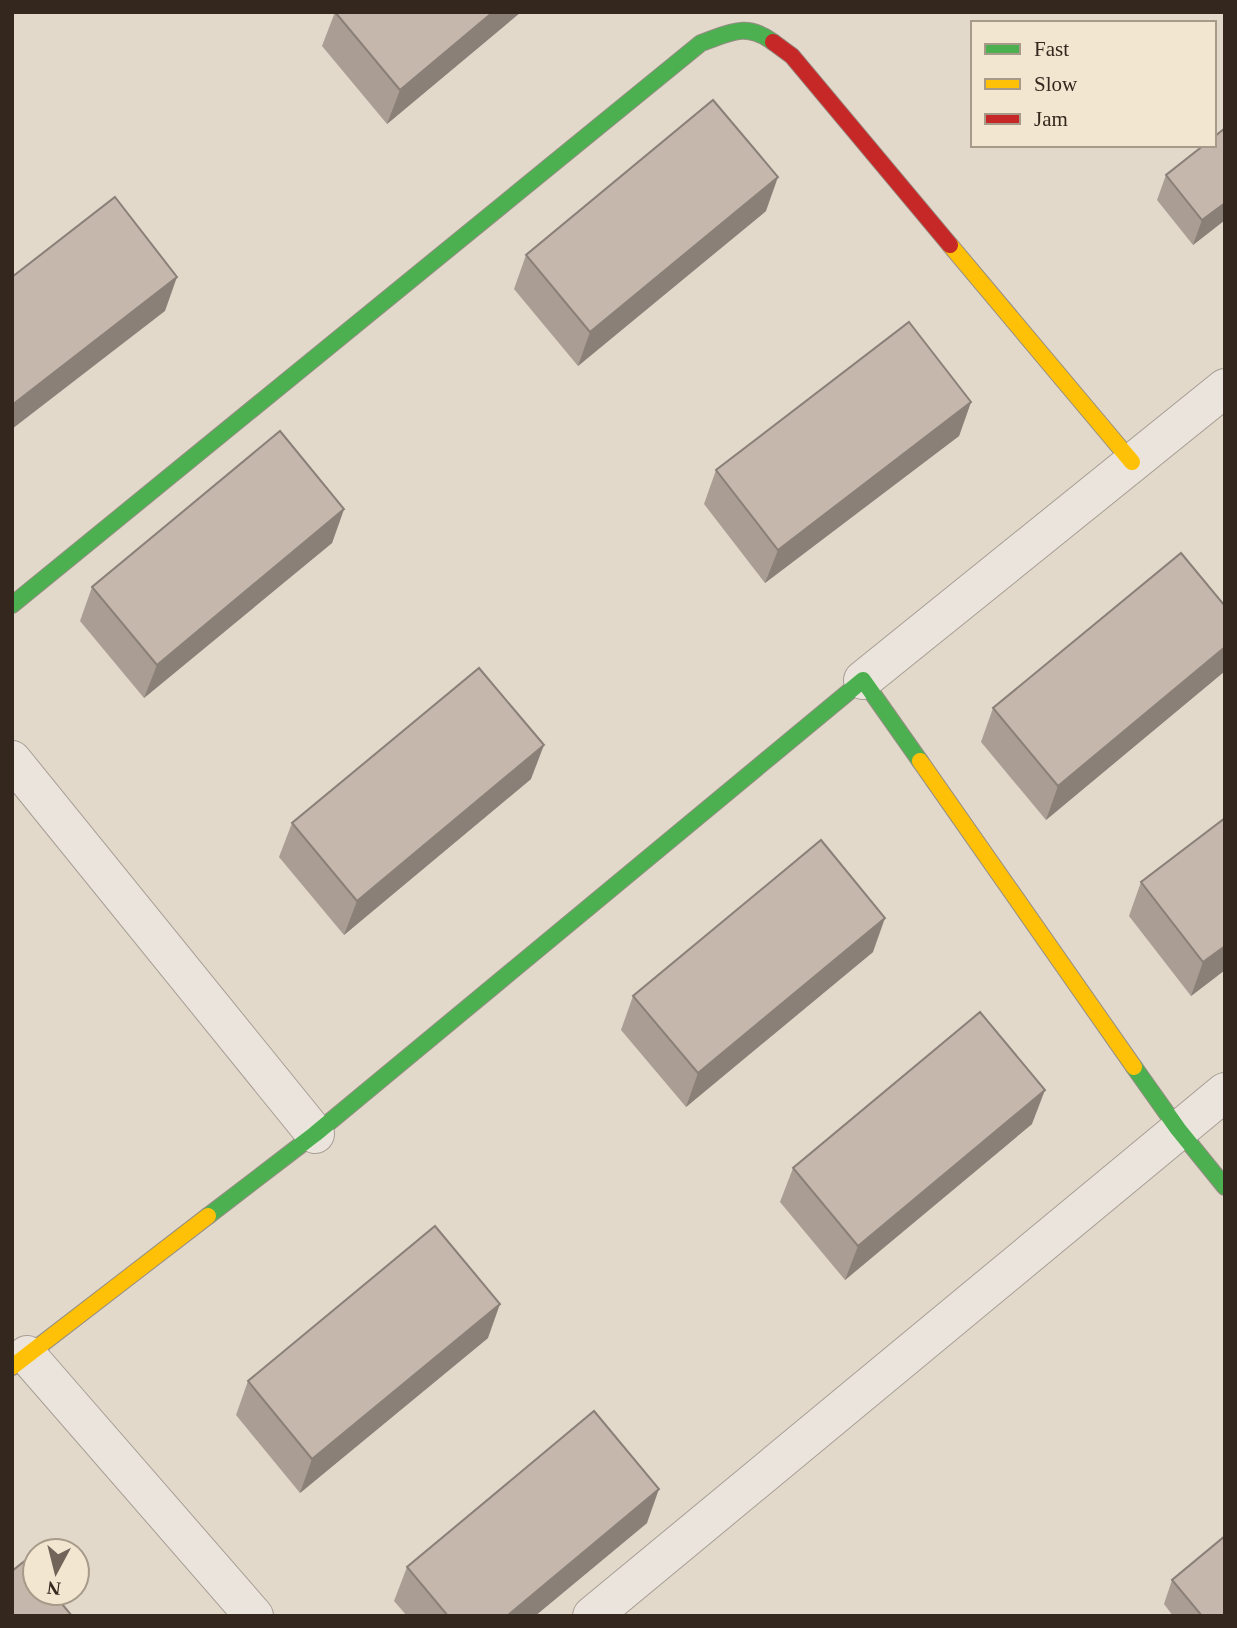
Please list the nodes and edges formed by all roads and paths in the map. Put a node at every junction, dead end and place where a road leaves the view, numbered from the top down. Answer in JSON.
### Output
{"nodes":[{"id":1,"x":1225,"y":388,"type":"edge"},
{"id":2,"x":1132,"y":463,"type":"junction"},
{"id":3,"x":12,"y":605,"type":"edge"},
{"id":4,"x":863,"y":680,"type":"junction"},
{"id":5,"x":12,"y":760,"type":"edge"},
{"id":6,"x":1225,"y":1092,"type":"edge"},
{"id":7,"x":1178,"y":1129,"type":"junction"},
{"id":8,"x":315,"y":1134,"type":"junction"},
{"id":9,"x":1225,"y":1187,"type":"edge"},
{"id":10,"x":20,"y":1361,"type":"edge"},
{"id":11,"x":254,"y":1616,"type":"edge"},
{"id":12,"x":592,"y":1616,"type":"edge"}],
"edges":[{"from":1,"to":2,"type":"street"},
{"from":2,"to":3,"type":"street"},
{"from":2,"to":4,"type":"street"},
{"from":4,"to":7,"type":"street"},
{"from":4,"to":8,"type":"street"},
{"from":5,"to":8,"type":"street"},
{"from":6,"to":7,"type":"street"},
{"from":7,"to":9,"type":"street"},
{"from":7,"to":12,"type":"street"},
{"from":8,"to":10,"type":"street"},
{"from":10,"to":11,"type":"street"}]}
